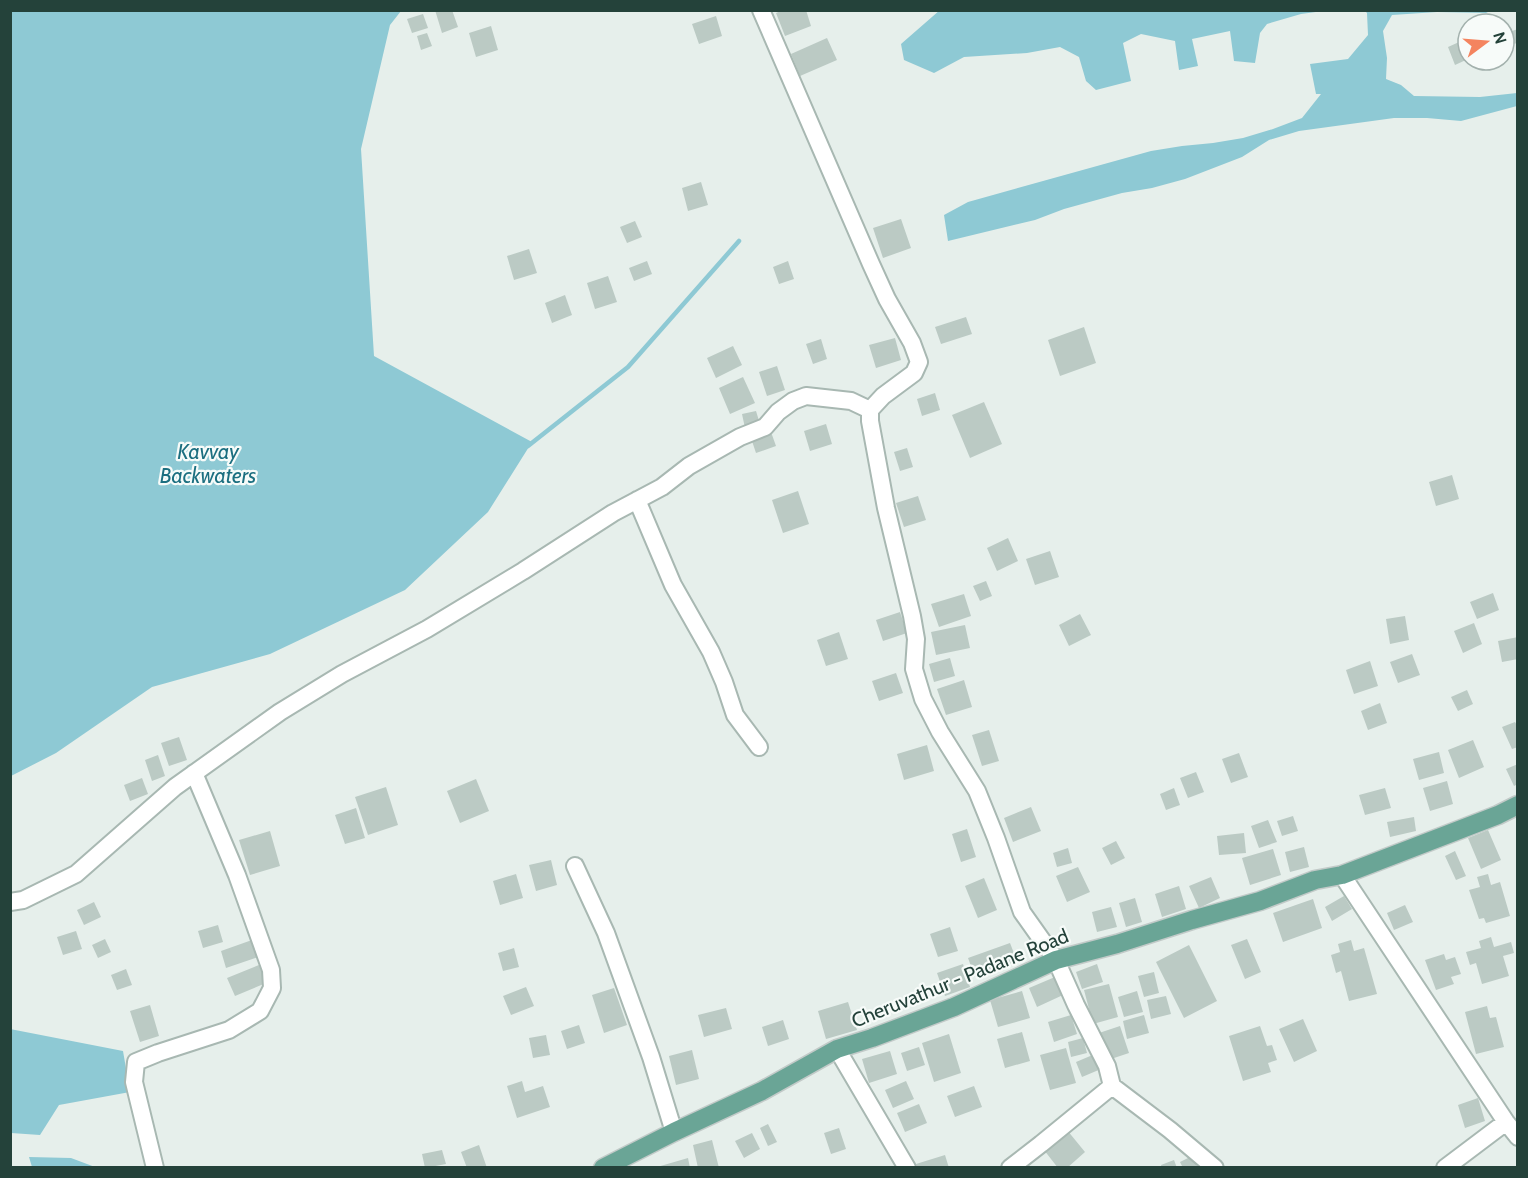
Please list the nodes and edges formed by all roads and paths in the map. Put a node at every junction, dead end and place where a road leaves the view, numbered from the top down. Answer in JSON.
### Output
{"nodes":[{"id":1,"x":761,"y":10,"type":"edge"},
{"id":2,"x":870,"y":410,"type":"junction"},
{"id":3,"x":637,"y":500,"type":"junction"},
{"id":4,"x":759,"y":747,"type":"dead end"},
{"id":5,"x":194,"y":773,"type":"junction"},
{"id":6,"x":1518,"y":805,"type":"edge"},
{"id":7,"x":575,"y":866,"type":"dead end"},
{"id":8,"x":1342,"y":875,"type":"junction"},
{"id":9,"x":10,"y":902,"type":"edge"},
{"id":10,"x":1056,"y":960,"type":"junction"},
{"id":11,"x":837,"y":1049,"type":"junction"},
{"id":12,"x":1112,"y":1086,"type":"junction"},
{"id":13,"x":1506,"y":1122,"type":"junction"},
{"id":14,"x":674,"y":1132,"type":"junction"},
{"id":15,"x":1518,"y":1137,"type":"edge"},
{"id":16,"x":155,"y":1167,"type":"edge"},
{"id":17,"x":603,"y":1167,"type":"edge"},
{"id":18,"x":906,"y":1167,"type":"edge"},
{"id":19,"x":1010,"y":1167,"type":"edge"},
{"id":20,"x":1215,"y":1167,"type":"edge"},
{"id":21,"x":1445,"y":1167,"type":"edge"}],
"edges":[{"from":1,"to":2,"type":"street"},
{"from":2,"to":3,"type":"street"},
{"from":2,"to":10,"type":"street"},
{"from":3,"to":4,"type":"street"},
{"from":3,"to":5,"type":"street"},
{"from":5,"to":9,"type":"street"},
{"from":5,"to":16,"type":"street"},
{"from":6,"to":8,"type":"main road","name":"Cheruvathur - Padane Road"},
{"from":7,"to":14,"type":"street"},
{"from":8,"to":10,"type":"main road","name":"Cheruvathur - Padane Road"},
{"from":8,"to":13,"type":"street"},
{"from":10,"to":11,"type":"main road","name":"Cheruvathur - Padane Road"},
{"from":10,"to":12,"type":"street"},
{"from":11,"to":14,"type":"main road","name":"Cheruvathur - Padane Road"},
{"from":11,"to":18,"type":"street"},
{"from":12,"to":19,"type":"street"},
{"from":12,"to":20,"type":"street"},
{"from":13,"to":15,"type":"street"},
{"from":13,"to":21,"type":"street"},
{"from":14,"to":17,"type":"main road","name":"Cheruvathur - Padane Road"}]}
